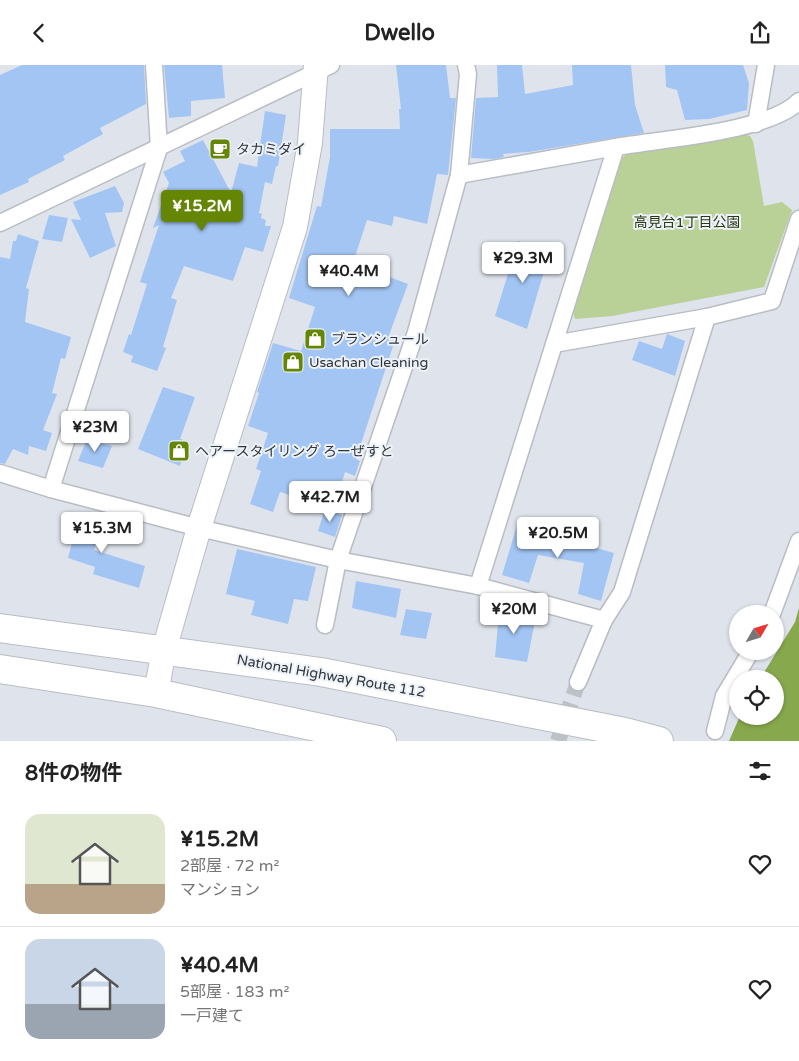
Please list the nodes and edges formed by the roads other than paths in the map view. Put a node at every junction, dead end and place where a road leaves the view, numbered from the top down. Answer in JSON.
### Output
{"nodes":[{"id":1,"x":154,"y":65,"type":"edge"},
{"id":2,"x":466,"y":65,"type":"edge"},
{"id":3,"x":766,"y":65,"type":"edge"},
{"id":4,"x":322,"y":67,"type":"edge"},
{"id":5,"x":799,"y":101,"type":"edge"},
{"id":6,"x":756,"y":124,"type":"junction"},
{"id":7,"x":616,"y":147,"type":"junction"},
{"id":8,"x":159,"y":148,"type":"junction"},
{"id":9,"x":459,"y":175,"type":"junction"},
{"id":10,"x":799,"y":219,"type":"edge"},
{"id":11,"x":0,"y":223,"type":"edge"},
{"id":12,"x":707,"y":317,"type":"junction"},
{"id":13,"x":554,"y":344,"type":"junction"},
{"id":14,"x":0,"y":473,"type":"edge"},
{"id":15,"x":50,"y":489,"type":"junction"},
{"id":16,"x":199,"y":528,"type":"junction"},
{"id":17,"x":799,"y":541,"type":"edge"},
{"id":18,"x":338,"y":560,"type":"junction"},
{"id":19,"x":478,"y":586,"type":"junction"},
{"id":20,"x":775,"y":605,"type":"edge"},
{"id":21,"x":604,"y":619,"type":"junction"},
{"id":22,"x":325,"y":625,"type":"dead end"},
{"id":23,"x":0,"y":628,"type":"edge"},
{"id":24,"x":164,"y":649,"type":"junction"},
{"id":25,"x":745,"y":660,"type":"edge"},
{"id":26,"x":0,"y":669,"type":"edge"},
{"id":27,"x":578,"y":682,"type":"tunnel mouth"},
{"id":28,"x":156,"y":693,"type":"junction"},
{"id":29,"x":715,"y":731,"type":"dead end"},
{"id":30,"x":382,"y":741,"type":"edge"},
{"id":31,"x":659,"y":741,"type":"edge"}],
"edges":[{"from":1,"to":8,"type":"street"},
{"from":2,"to":9,"type":"street"},
{"from":3,"to":6,"type":"street"},
{"from":4,"to":8,"type":"street"},
{"from":4,"to":16,"type":"street"},
{"from":5,"to":6,"type":"street"},
{"from":6,"to":7,"type":"street"},
{"from":7,"to":9,"type":"street"},
{"from":7,"to":13,"type":"street"},
{"from":8,"to":11,"type":"street"},
{"from":8,"to":15,"type":"street"},
{"from":9,"to":18,"type":"street"},
{"from":10,"to":12,"type":"street"},
{"from":12,"to":13,"type":"street"},
{"from":12,"to":21,"type":"street"},
{"from":13,"to":19,"type":"street"},
{"from":14,"to":15,"type":"street"},
{"from":15,"to":16,"type":"street"},
{"from":16,"to":18,"type":"street"},
{"from":16,"to":24,"type":"street"},
{"from":17,"to":20,"type":"street"},
{"from":18,"to":19,"type":"street"},
{"from":18,"to":22,"type":"street"},
{"from":19,"to":21,"type":"street"},
{"from":21,"to":27,"type":"street"},
{"from":23,"to":24,"type":"highway","name":"National Highway Route 112"},
{"from":24,"to":28,"type":"street"},
{"from":24,"to":31,"type":"highway","name":"National Highway Route 112"},
{"from":25,"to":29,"type":"street"},
{"from":26,"to":28,"type":"highway"},
{"from":28,"to":30,"type":"highway"}]}
